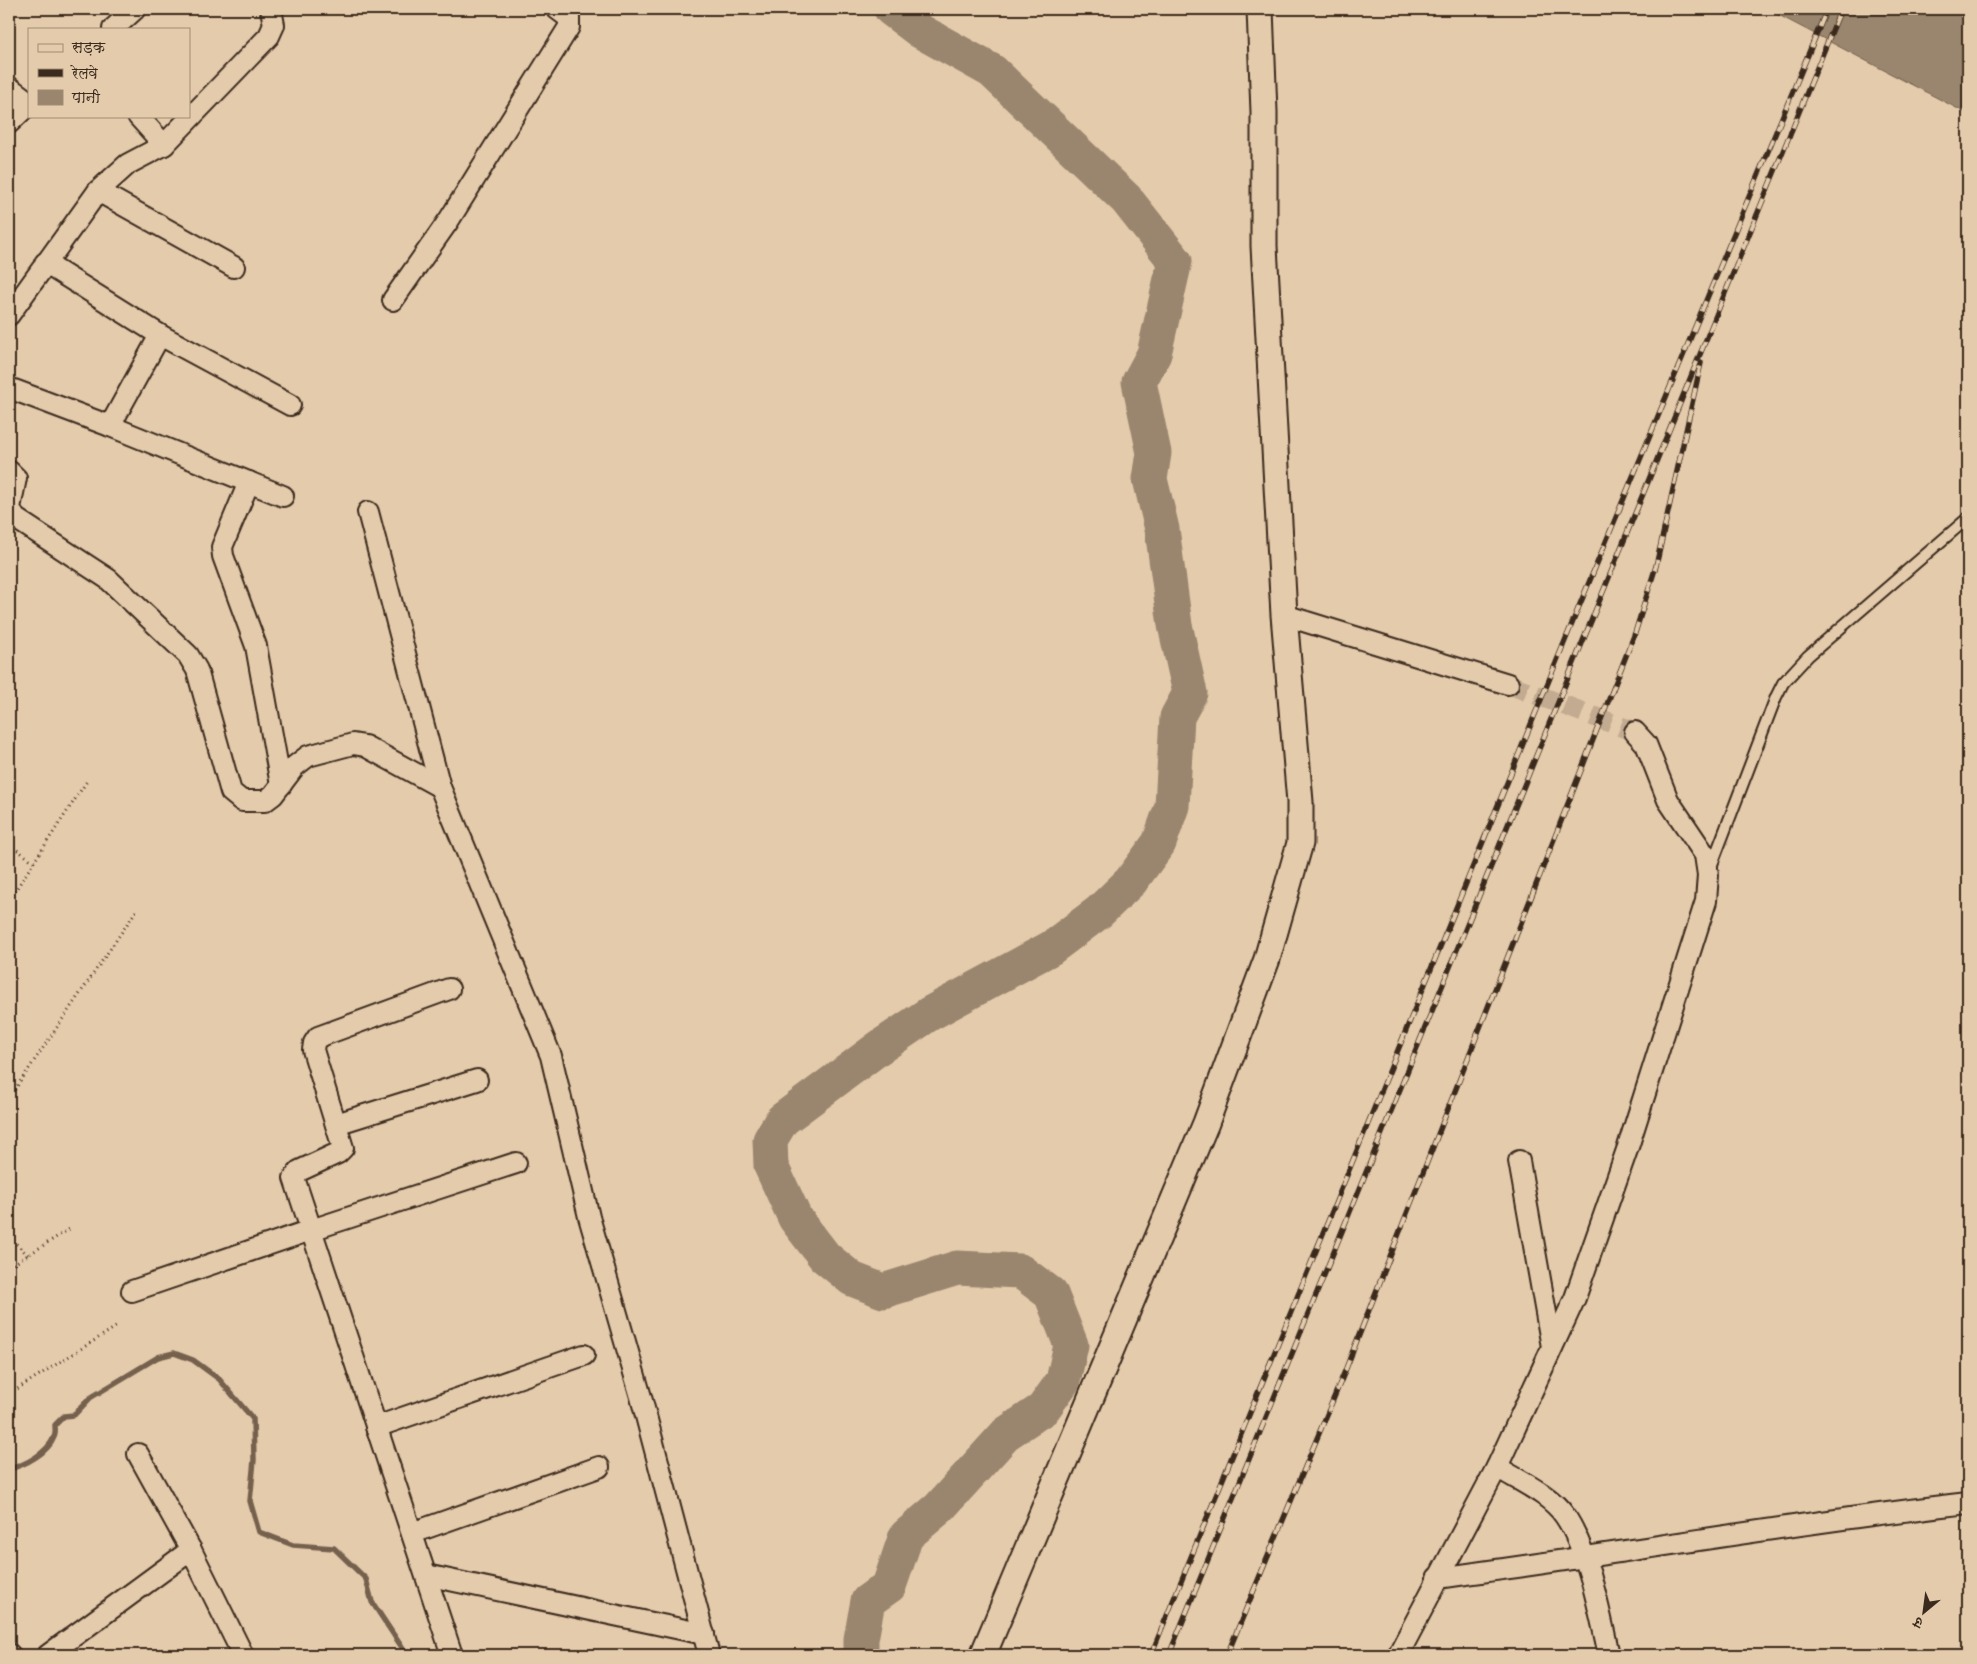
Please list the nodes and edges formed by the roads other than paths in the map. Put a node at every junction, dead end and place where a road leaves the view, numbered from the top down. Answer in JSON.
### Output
{"nodes":[{"id":1,"x":135,"y":9,"type":"edge"},
{"id":2,"x":271,"y":9,"type":"edge"},
{"id":3,"x":557,"y":9,"type":"edge"},
{"id":4,"x":1260,"y":9,"type":"edge"},
{"id":5,"x":114,"y":28,"type":"edge"},
{"id":6,"x":9,"y":87,"type":"edge"},
{"id":7,"x":28,"y":102,"type":"edge"},
{"id":8,"x":28,"y":104,"type":"edge"},
{"id":9,"x":140,"y":118,"type":"edge"},
{"id":10,"x":9,"y":123,"type":"edge"},
{"id":11,"x":164,"y":146,"type":"junction"},
{"id":12,"x":98,"y":192,"type":"junction"},
{"id":13,"x":45,"y":263,"type":"junction"},
{"id":14,"x":234,"y":267,"type":"dead end"},
{"id":15,"x":393,"y":300,"type":"dead end"},
{"id":16,"x":9,"y":315,"type":"edge"},
{"id":17,"x":160,"y":335,"type":"junction"},
{"id":18,"x":9,"y":388,"type":"edge"},
{"id":19,"x":290,"y":405,"type":"dead end"},
{"id":20,"x":110,"y":426,"type":"junction"},
{"id":21,"x":9,"y":471,"type":"edge"},
{"id":22,"x":249,"y":482,"type":"junction"},
{"id":23,"x":283,"y":496,"type":"dead end"},
{"id":24,"x":368,"y":512,"type":"dead end"},
{"id":25,"x":1968,"y":518,"type":"edge"},
{"id":26,"x":1284,"y":615,"type":"junction"},
{"id":27,"x":1508,"y":684,"type":"tunnel mouth"},
{"id":28,"x":1635,"y":732,"type":"tunnel mouth"},
{"id":29,"x":281,"y":785,"type":"junction"},
{"id":30,"x":440,"y":787,"type":"junction"},
{"id":31,"x":1708,"y":875,"type":"junction"},
{"id":32,"x":449,"y":989,"type":"dead end"},
{"id":33,"x":476,"y":1080,"type":"dead end"},
{"id":34,"x":336,"y":1124,"type":"junction"},
{"id":35,"x":1519,"y":1161,"type":"dead end"},
{"id":36,"x":516,"y":1163,"type":"dead end"},
{"id":37,"x":310,"y":1230,"type":"junction"},
{"id":38,"x":132,"y":1291,"type":"dead end"},
{"id":39,"x":1552,"y":1347,"type":"junction"},
{"id":40,"x":584,"y":1355,"type":"dead end"},
{"id":41,"x":376,"y":1427,"type":"junction"},
{"id":42,"x":138,"y":1454,"type":"dead end"},
{"id":43,"x":599,"y":1467,"type":"dead end"},
{"id":44,"x":1497,"y":1468,"type":"junction"},
{"id":45,"x":1968,"y":1503,"type":"edge"},
{"id":46,"x":412,"y":1533,"type":"junction"},
{"id":47,"x":191,"y":1550,"type":"junction"},
{"id":48,"x":1585,"y":1559,"type":"junction"},
{"id":49,"x":426,"y":1575,"type":"junction"},
{"id":50,"x":1437,"y":1578,"type":"junction"},
{"id":51,"x":704,"y":1634,"type":"junction"},
{"id":52,"x":48,"y":1655,"type":"edge"},
{"id":53,"x":243,"y":1655,"type":"edge"},
{"id":54,"x":452,"y":1655,"type":"edge"},
{"id":55,"x":709,"y":1655,"type":"edge"},
{"id":56,"x":984,"y":1655,"type":"edge"},
{"id":57,"x":1398,"y":1655,"type":"edge"},
{"id":58,"x":1609,"y":1655,"type":"edge"}],
"edges":[{"from":1,"to":5,"type":"street"},
{"from":2,"to":11,"type":"street"},
{"from":3,"to":15,"type":"street"},
{"from":4,"to":26,"type":"street"},
{"from":6,"to":7,"type":"street"},
{"from":8,"to":10,"type":"street"},
{"from":9,"to":11,"type":"street"},
{"from":11,"to":12,"type":"street"},
{"from":12,"to":13,"type":"street"},
{"from":12,"to":14,"type":"street"},
{"from":13,"to":16,"type":"street"},
{"from":13,"to":17,"type":"street"},
{"from":17,"to":19,"type":"street"},
{"from":17,"to":20,"type":"street"},
{"from":18,"to":20,"type":"street"},
{"from":20,"to":22,"type":"street"},
{"from":21,"to":29,"type":"street"},
{"from":22,"to":23,"type":"street"},
{"from":22,"to":29,"type":"street"},
{"from":24,"to":30,"type":"street"},
{"from":25,"to":31,"type":"lane"},
{"from":26,"to":27,"type":"street"},
{"from":26,"to":56,"type":"street"},
{"from":28,"to":31,"type":"street"},
{"from":29,"to":30,"type":"street"},
{"from":30,"to":51,"type":"street"},
{"from":31,"to":39,"type":"street"},
{"from":32,"to":34,"type":"street"},
{"from":33,"to":34,"type":"street"},
{"from":34,"to":37,"type":"street"},
{"from":35,"to":39,"type":"street"},
{"from":36,"to":37,"type":"street"},
{"from":37,"to":38,"type":"street"},
{"from":37,"to":41,"type":"street"},
{"from":39,"to":44,"type":"street"},
{"from":40,"to":41,"type":"street"},
{"from":41,"to":46,"type":"street"},
{"from":42,"to":47,"type":"street"},
{"from":43,"to":46,"type":"street"},
{"from":44,"to":48,"type":"street"},
{"from":44,"to":50,"type":"street"},
{"from":45,"to":48,"type":"street"},
{"from":46,"to":49,"type":"street"},
{"from":47,"to":52,"type":"street"},
{"from":47,"to":53,"type":"street"},
{"from":48,"to":50,"type":"street"},
{"from":48,"to":58,"type":"street"},
{"from":49,"to":51,"type":"street"},
{"from":49,"to":54,"type":"street"},
{"from":50,"to":57,"type":"street"},
{"from":51,"to":55,"type":"street"}]}
